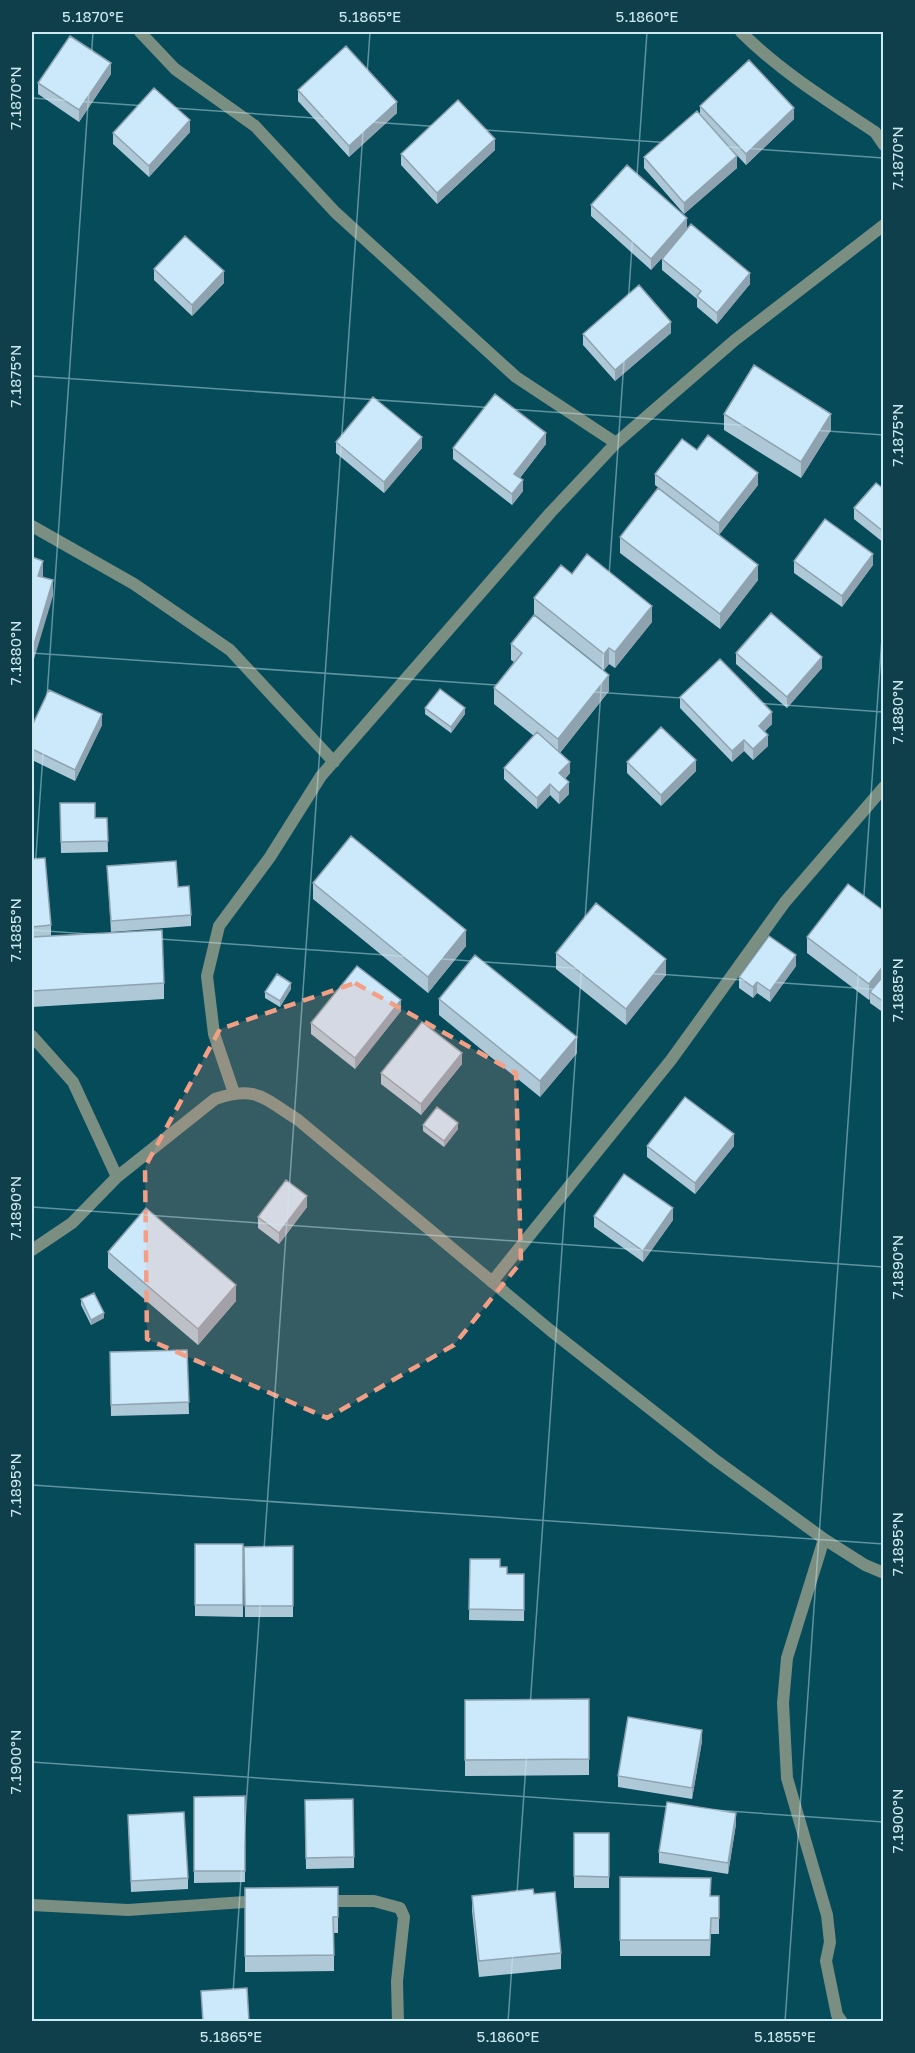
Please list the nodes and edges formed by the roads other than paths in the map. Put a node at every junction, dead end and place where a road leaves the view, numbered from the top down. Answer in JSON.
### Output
{"nodes":[{"id":1,"x":140,"y":32,"type":"edge"},
{"id":2,"x":741,"y":32,"type":"edge"},
{"id":3,"x":884,"y":145,"type":"edge"},
{"id":4,"x":884,"y":225,"type":"edge"},
{"id":5,"x":616,"y":442,"type":"junction"},
{"id":6,"x":32,"y":525,"type":"edge"},
{"id":7,"x":334,"y":762,"type":"junction"},
{"id":8,"x":884,"y":787,"type":"edge"},
{"id":9,"x":32,"y":1036,"type":"edge"},
{"id":10,"x":234,"y":1093,"type":"junction"},
{"id":11,"x":117,"y":1177,"type":"junction"},
{"id":12,"x":32,"y":1250,"type":"edge"},
{"id":13,"x":492,"y":1282,"type":"junction"},
{"id":14,"x":824,"y":1539,"type":"junction"},
{"id":15,"x":884,"y":1573,"type":"edge"},
{"id":16,"x":272,"y":1901,"type":"edge"},
{"id":17,"x":306,"y":1901,"type":"edge"},
{"id":18,"x":32,"y":1905,"type":"edge"},
{"id":19,"x":398,"y":2022,"type":"edge"},
{"id":20,"x":842,"y":2022,"type":"edge"}],
"edges":[{"from":1,"to":5,"type":"street"},
{"from":2,"to":3,"type":"street"},
{"from":4,"to":5,"type":"street"},
{"from":5,"to":7,"type":"street"},
{"from":6,"to":7,"type":"street"},
{"from":7,"to":10,"type":"street"},
{"from":8,"to":13,"type":"street"},
{"from":9,"to":11,"type":"street"},
{"from":10,"to":11,"type":"street"},
{"from":10,"to":13,"type":"street"},
{"from":11,"to":12,"type":"street"},
{"from":13,"to":14,"type":"street"},
{"from":14,"to":15,"type":"street"},
{"from":14,"to":20,"type":"street"},
{"from":16,"to":18,"type":"street"},
{"from":17,"to":19,"type":"street"}]}
